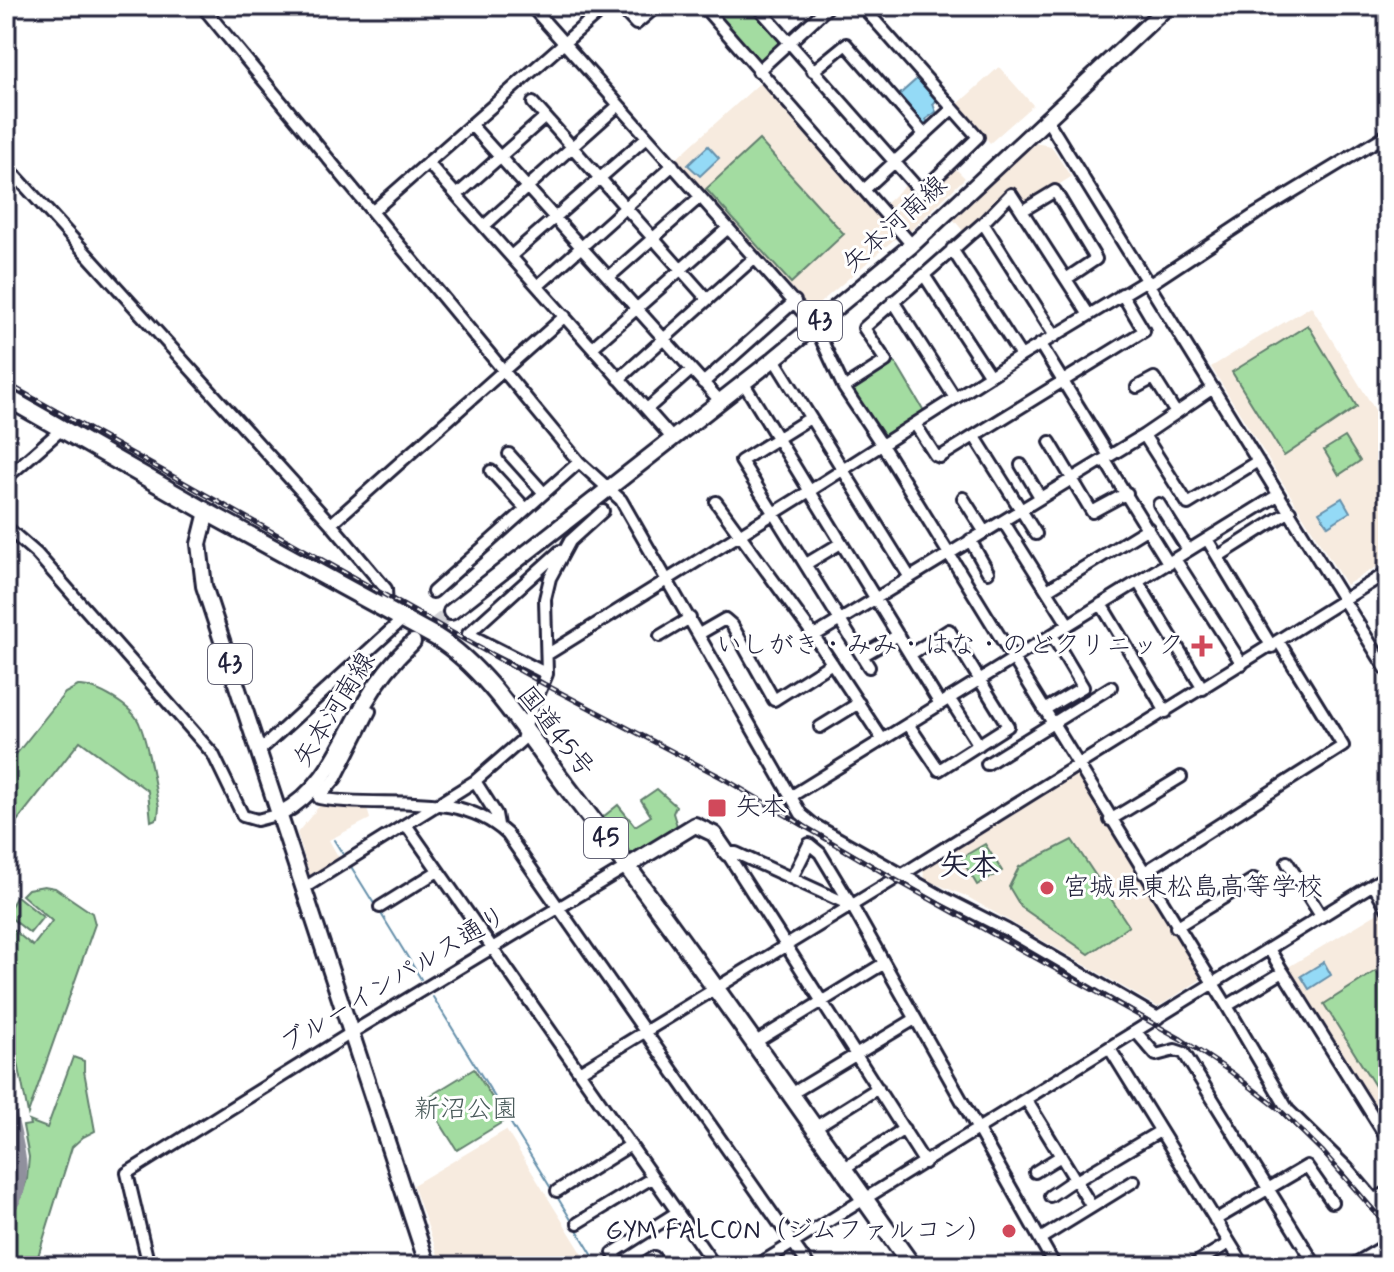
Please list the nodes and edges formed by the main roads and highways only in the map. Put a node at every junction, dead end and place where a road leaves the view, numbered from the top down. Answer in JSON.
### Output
{"nodes":[{"id":1,"x":1168,"y":6,"type":"edge"},
{"id":2,"x":6,"y":397,"type":"edge"},
{"id":3,"x":207,"y":512,"type":"junction"},
{"id":4,"x":451,"y":612,"type":"tunnel mouth"},
{"id":5,"x":413,"y":642,"type":"tunnel mouth"},
{"id":6,"x":280,"y":814,"type":"junction"},
{"id":7,"x":727,"y":853,"type":"road end"},
{"id":8,"x":628,"y":866,"type":"junction"},
{"id":9,"x":428,"y":1266,"type":"edge"},
{"id":10,"x":912,"y":1266,"type":"edge"}],
"edges":[{"from":1,"to":4,"type":"main road","name":"矢本河南線","number":"43"},
{"from":2,"to":3,"type":"highway","name":"国道45号","number":"45"},
{"from":3,"to":6,"type":"main road","name":"矢本河南線","number":"43"},
{"from":3,"to":8,"type":"highway","name":"国道45号","number":"45"},
{"from":5,"to":6,"type":"main road","name":"矢本河南線"},
{"from":6,"to":9,"type":"main road"},
{"from":7,"to":8,"type":"main road","name":"ブルーインパルス通り"},
{"from":8,"to":10,"type":"highway","name":"国道45号","number":"45"}]}
